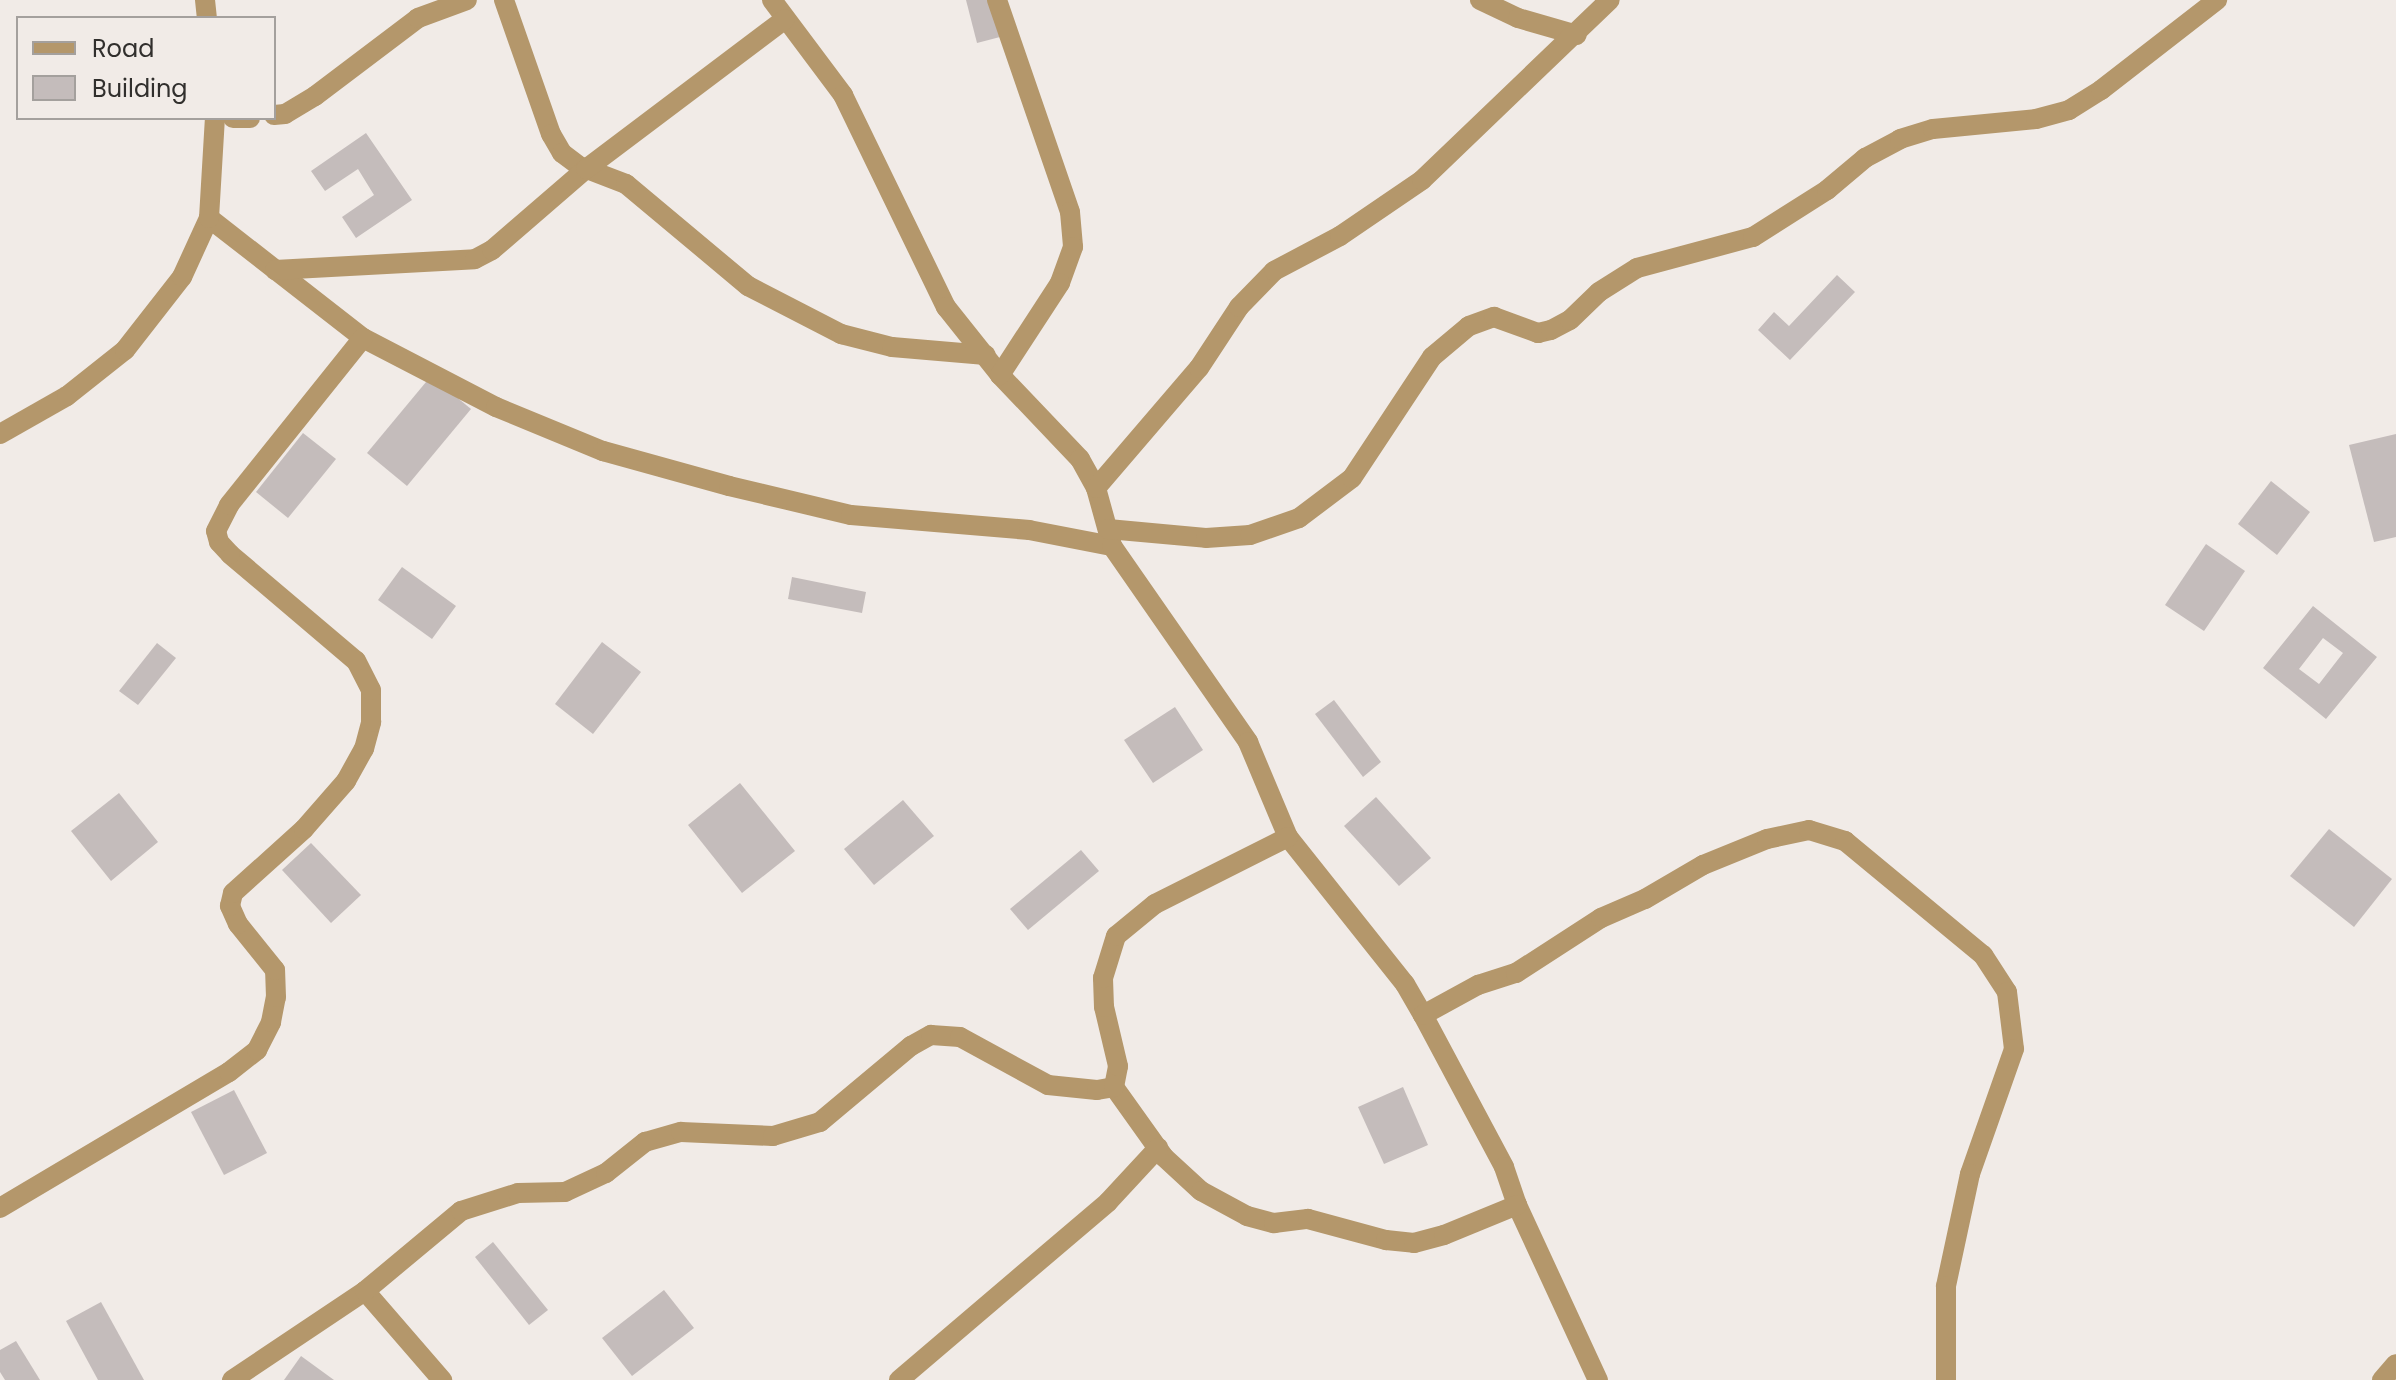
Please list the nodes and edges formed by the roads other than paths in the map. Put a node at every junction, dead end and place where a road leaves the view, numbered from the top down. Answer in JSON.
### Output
{"nodes":[{"id":1,"x":504,"y":0,"type":"edge"},
{"id":2,"x":772,"y":0,"type":"edge"},
{"id":3,"x":997,"y":0,"type":"edge"},
{"id":4,"x":1480,"y":0,"type":"edge"},
{"id":5,"x":1610,"y":0,"type":"edge"},
{"id":6,"x":2217,"y":0,"type":"edge"},
{"id":7,"x":459,"y":1,"type":"edge"},
{"id":8,"x":785,"y":19,"type":"junction"},
{"id":9,"x":1577,"y":35,"type":"junction"},
{"id":10,"x":276,"y":115,"type":"edge"},
{"id":11,"x":215,"y":120,"type":"edge"},
{"id":12,"x":586,"y":169,"type":"junction"},
{"id":13,"x":209,"y":218,"type":"junction"},
{"id":14,"x":275,"y":270,"type":"junction"},
{"id":15,"x":363,"y":338,"type":"junction"},
{"id":16,"x":986,"y":355,"type":"junction"},
{"id":17,"x":1000,"y":375,"type":"junction"},
{"id":18,"x":0,"y":434,"type":"edge"},
{"id":19,"x":1096,"y":488,"type":"junction"},
{"id":20,"x":1110,"y":537,"type":"junction"},
{"id":21,"x":1288,"y":837,"type":"junction"},
{"id":22,"x":1423,"y":1015,"type":"junction"},
{"id":23,"x":1114,"y":1087,"type":"junction"},
{"id":24,"x":1158,"y":1148,"type":"junction"},
{"id":25,"x":1517,"y":1205,"type":"junction"},
{"id":26,"x":0,"y":1208,"type":"edge"},
{"id":27,"x":365,"y":1291,"type":"junction"},
{"id":28,"x":2396,"y":1364,"type":"edge"},
{"id":29,"x":232,"y":1380,"type":"edge"},
{"id":30,"x":442,"y":1380,"type":"edge"},
{"id":31,"x":899,"y":1380,"type":"edge"},
{"id":32,"x":1598,"y":1380,"type":"edge"},
{"id":33,"x":1946,"y":1380,"type":"edge"},
{"id":34,"x":2382,"y":1380,"type":"edge"}],
"edges":[{"from":1,"to":12,"type":"street"},
{"from":2,"to":8,"type":"street"},
{"from":3,"to":17,"type":"street"},
{"from":4,"to":9,"type":"street"},
{"from":5,"to":9,"type":"street"},
{"from":6,"to":20,"type":"street"},
{"from":7,"to":10,"type":"street"},
{"from":8,"to":12,"type":"street"},
{"from":8,"to":16,"type":"street"},
{"from":9,"to":19,"type":"street"},
{"from":11,"to":13,"type":"street"},
{"from":12,"to":14,"type":"street"},
{"from":12,"to":16,"type":"street"},
{"from":13,"to":14,"type":"street"},
{"from":13,"to":18,"type":"street"},
{"from":14,"to":15,"type":"street"},
{"from":15,"to":20,"type":"street"},
{"from":15,"to":26,"type":"street"},
{"from":16,"to":17,"type":"street"},
{"from":17,"to":19,"type":"street"},
{"from":19,"to":20,"type":"street"},
{"from":20,"to":21,"type":"street"},
{"from":21,"to":22,"type":"street"},
{"from":21,"to":23,"type":"street"},
{"from":22,"to":25,"type":"street"},
{"from":22,"to":33,"type":"street"},
{"from":23,"to":24,"type":"street"},
{"from":23,"to":27,"type":"street"},
{"from":24,"to":25,"type":"street"},
{"from":24,"to":31,"type":"street"},
{"from":25,"to":32,"type":"street"},
{"from":27,"to":29,"type":"street"},
{"from":27,"to":30,"type":"street"},
{"from":28,"to":34,"type":"street"}]}
